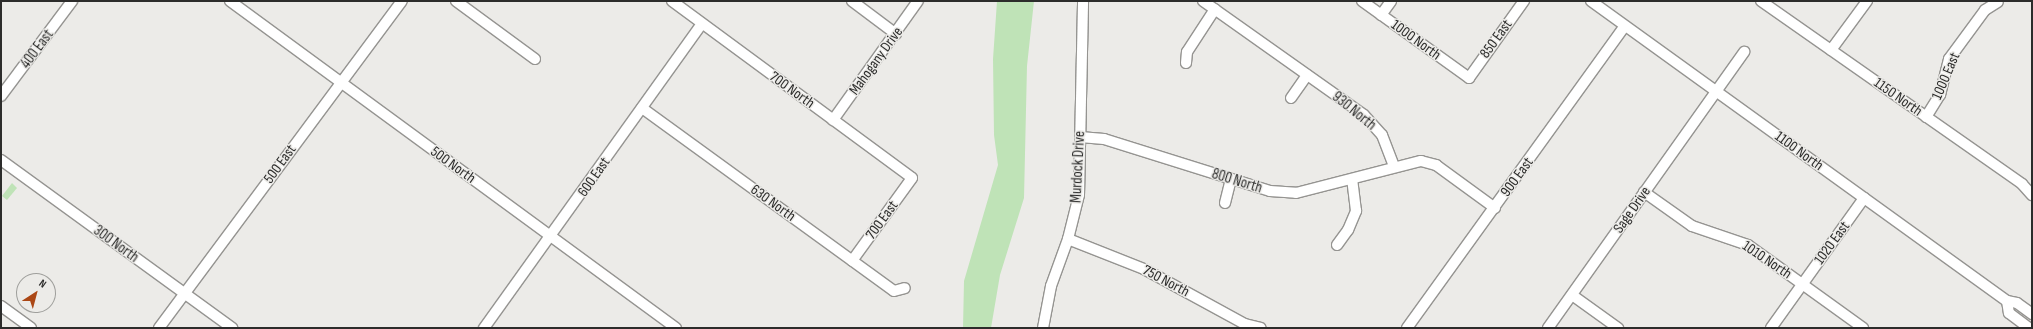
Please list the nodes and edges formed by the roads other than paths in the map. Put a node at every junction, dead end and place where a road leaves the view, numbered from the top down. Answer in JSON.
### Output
{"nodes":[{"id":1,"x":72,"y":1,"type":"edge"},
{"id":2,"x":230,"y":1,"type":"edge"},
{"id":3,"x":402,"y":1,"type":"edge"},
{"id":4,"x":456,"y":1,"type":"edge"},
{"id":5,"x":672,"y":1,"type":"edge"},
{"id":6,"x":852,"y":1,"type":"edge"},
{"id":7,"x":918,"y":1,"type":"edge"},
{"id":8,"x":1083,"y":1,"type":"edge"},
{"id":9,"x":1204,"y":1,"type":"edge"},
{"id":10,"x":1362,"y":1,"type":"edge"},
{"id":11,"x":1391,"y":1,"type":"edge"},
{"id":12,"x":1524,"y":1,"type":"edge"},
{"id":13,"x":1591,"y":1,"type":"edge"},
{"id":14,"x":1761,"y":1,"type":"edge"},
{"id":15,"x":1867,"y":1,"type":"edge"},
{"id":16,"x":1998,"y":2,"type":"dead end"},
{"id":17,"x":1215,"y":9,"type":"junction"},
{"id":18,"x":1381,"y":15,"type":"junction"},
{"id":19,"x":702,"y":24,"type":"junction"},
{"id":20,"x":1625,"y":26,"type":"junction"},
{"id":21,"x":896,"y":34,"type":"junction"},
{"id":22,"x":1831,"y":50,"type":"junction"},
{"id":23,"x":1744,"y":52,"type":"dead end"},
{"id":24,"x":536,"y":59,"type":"dead end"},
{"id":25,"x":1186,"y":63,"type":"dead end"},
{"id":26,"x":1307,"y":75,"type":"junction"},
{"id":27,"x":1469,"y":78,"type":"joint"},
{"id":28,"x":341,"y":82,"type":"junction"},
{"id":29,"x":1716,"y":91,"type":"junction"},
{"id":30,"x":1,"y":96,"type":"edge"},
{"id":31,"x":1291,"y":98,"type":"dead end"},
{"id":32,"x":642,"y":108,"type":"junction"},
{"id":33,"x":1926,"y":117,"type":"junction"},
{"id":34,"x":833,"y":120,"type":"junction"},
{"id":35,"x":1080,"y":137,"type":"junction"},
{"id":36,"x":1,"y":160,"type":"edge"},
{"id":37,"x":1394,"y":166,"type":"junction"},
{"id":38,"x":912,"y":178,"type":"joint"},
{"id":39,"x":1232,"y":179,"type":"junction"},
{"id":40,"x":1352,"y":179,"type":"junction"},
{"id":41,"x":1644,"y":192,"type":"junction"},
{"id":42,"x":2032,"y":195,"type":"edge"},
{"id":43,"x":1864,"y":198,"type":"junction"},
{"id":44,"x":1225,"y":203,"type":"dead end"},
{"id":45,"x":1495,"y":208,"type":"junction"},
{"id":46,"x":551,"y":237,"type":"junction"},
{"id":47,"x":1068,"y":239,"type":"junction"},
{"id":48,"x":1338,"y":245,"type":"dead end"},
{"id":49,"x":852,"y":261,"type":"junction"},
{"id":50,"x":1802,"y":284,"type":"junction"},
{"id":51,"x":905,"y":288,"type":"dead end"},
{"id":52,"x":184,"y":293,"type":"junction"},
{"id":53,"x":1572,"y":295,"type":"junction"},
{"id":54,"x":2007,"y":301,"type":"junction"},
{"id":55,"x":1,"y":306,"type":"edge"},
{"id":56,"x":2032,"y":314,"type":"edge"},
{"id":57,"x":31,"y":328,"type":"edge"},
{"id":58,"x":159,"y":328,"type":"edge"},
{"id":59,"x":232,"y":328,"type":"edge"},
{"id":60,"x":484,"y":328,"type":"edge"},
{"id":61,"x":676,"y":328,"type":"edge"},
{"id":62,"x":1043,"y":328,"type":"edge"},
{"id":63,"x":1261,"y":328,"type":"edge"},
{"id":64,"x":1407,"y":328,"type":"edge"},
{"id":65,"x":1548,"y":328,"type":"edge"},
{"id":66,"x":1618,"y":328,"type":"edge"},
{"id":67,"x":1771,"y":328,"type":"edge"},
{"id":68,"x":1863,"y":328,"type":"edge"},
{"id":69,"x":2029,"y":328,"type":"edge"}],
"edges":[{"from":1,"to":30,"type":"street","name":"400 East"},
{"from":2,"to":28,"type":"street","name":"500 North"},
{"from":3,"to":28,"type":"street","name":"500 East"},
{"from":4,"to":24,"type":"street"},
{"from":5,"to":19,"type":"street","name":"700 North"},
{"from":6,"to":21,"type":"street"},
{"from":7,"to":21,"type":"street","name":"Mahogany Drive"},
{"from":8,"to":35,"type":"street","name":"Murdock Drive"},
{"from":9,"to":17,"type":"street","name":"930 North"},
{"from":10,"to":18,"type":"street","name":"1000 North"},
{"from":11,"to":18,"type":"street"},
{"from":12,"to":27,"type":"street","name":"850 East"},
{"from":13,"to":20,"type":"street","name":"1100 North"},
{"from":14,"to":22,"type":"street","name":"1150 North"},
{"from":15,"to":22,"type":"street"},
{"from":16,"to":33,"type":"street","name":"1000 East"},
{"from":17,"to":25,"type":"street"},
{"from":17,"to":26,"type":"street","name":"930 North"},
{"from":18,"to":27,"type":"street","name":"1000 North"},
{"from":19,"to":32,"type":"street","name":"600 East"},
{"from":19,"to":34,"type":"street","name":"700 North"},
{"from":20,"to":29,"type":"street","name":"1100 North"},
{"from":20,"to":45,"type":"street","name":"900 East"},
{"from":21,"to":34,"type":"street","name":"Mahogany Drive"},
{"from":22,"to":33,"type":"street","name":"1150 North"},
{"from":23,"to":29,"type":"street","name":"Sage Drive"},
{"from":26,"to":31,"type":"street"},
{"from":26,"to":37,"type":"street","name":"930 North"},
{"from":28,"to":46,"type":"street","name":"500 North"},
{"from":28,"to":52,"type":"street","name":"500 East"},
{"from":29,"to":41,"type":"street","name":"Sage Drive"},
{"from":29,"to":43,"type":"street","name":"1100 North"},
{"from":32,"to":46,"type":"street","name":"600 East"},
{"from":32,"to":49,"type":"street","name":"630 North"},
{"from":33,"to":42,"type":"street","name":"1150 North"},
{"from":34,"to":38,"type":"street","name":"700 North"},
{"from":35,"to":39,"type":"street","name":"800 North"},
{"from":35,"to":47,"type":"street","name":"Murdock Drive"},
{"from":36,"to":52,"type":"street","name":"300 North"},
{"from":37,"to":40,"type":"street","name":"800 North"},
{"from":37,"to":45,"type":"street"},
{"from":38,"to":49,"type":"street","name":"700 East"},
{"from":39,"to":40,"type":"street","name":"800 North"},
{"from":39,"to":44,"type":"street"},
{"from":40,"to":48,"type":"street"},
{"from":41,"to":50,"type":"street","name":"1010 North"},
{"from":41,"to":53,"type":"street","name":"Sage Drive"},
{"from":43,"to":50,"type":"street","name":"1020 East"},
{"from":43,"to":54,"type":"street","name":"1100 North"},
{"from":45,"to":64,"type":"street","name":"900 East"},
{"from":46,"to":60,"type":"street","name":"600 East"},
{"from":46,"to":61,"type":"street","name":"500 North"},
{"from":47,"to":62,"type":"street","name":"Murdock Drive"},
{"from":47,"to":63,"type":"street","name":"750 North"},
{"from":49,"to":51,"type":"street","name":"630 North"},
{"from":50,"to":67,"type":"street","name":"1020 East"},
{"from":50,"to":68,"type":"street","name":"1010 North"},
{"from":52,"to":58,"type":"street","name":"500 East"},
{"from":52,"to":59,"type":"street","name":"300 North"},
{"from":53,"to":65,"type":"street","name":"Sage Drive"},
{"from":53,"to":66,"type":"street"},
{"from":54,"to":56,"type":"street","name":"1100 North"},
{"from":54,"to":69,"type":"street","name":"1100 North"},
{"from":55,"to":57,"type":"street"}]}
